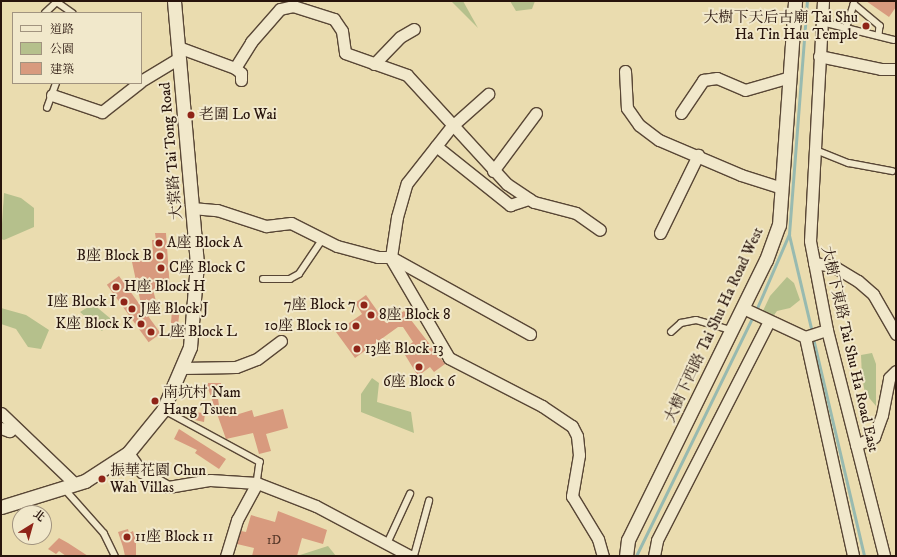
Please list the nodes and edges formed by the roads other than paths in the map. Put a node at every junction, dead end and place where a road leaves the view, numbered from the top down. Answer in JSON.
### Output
{"nodes":[{"id":1,"x":174,"y":1,"type":"edge"},
{"id":2,"x":795,"y":1,"type":"edge"},
{"id":3,"x":823,"y":1,"type":"edge"},
{"id":4,"x":294,"y":4,"type":"edge"},
{"id":5,"x":46,"y":12,"type":"edge"},
{"id":6,"x":72,"y":12,"type":"edge"},
{"id":7,"x":822,"y":22,"type":"junction"},
{"id":8,"x":846,"y":28,"type":"junction"},
{"id":9,"x":414,"y":29,"type":"dead end"},
{"id":10,"x":879,"y":36,"type":"junction"},
{"id":11,"x":894,"y":40,"type":"dead end"},
{"id":12,"x":178,"y":52,"type":"junction"},
{"id":13,"x":819,"y":56,"type":"junction"},
{"id":14,"x":374,"y":64,"type":"junction"},
{"id":15,"x":234,"y":68,"type":"junction"},
{"id":16,"x":896,"y":69,"type":"edge"},
{"id":17,"x":626,"y":71,"type":"dead end"},
{"id":18,"x":790,"y":77,"type":"junction"},
{"id":19,"x":142,"y":80,"type":"edge"},
{"id":20,"x":241,"y":80,"type":"dead end"},
{"id":21,"x":56,"y":84,"type":"edge"},
{"id":22,"x":137,"y":84,"type":"edge"},
{"id":23,"x":488,"y":94,"type":"dead end"},
{"id":24,"x":52,"y":95,"type":"junction"},
{"id":25,"x":47,"y":108,"type":"dead end"},
{"id":26,"x":681,"y":113,"type":"dead end"},
{"id":27,"x":536,"y":114,"type":"dead end"},
{"id":28,"x":452,"y":127,"type":"junction"},
{"id":29,"x":436,"y":146,"type":"junction"},
{"id":30,"x":816,"y":150,"type":"junction"},
{"id":31,"x":698,"y":154,"type":"junction"},
{"id":32,"x":493,"y":171,"type":"junction"},
{"id":33,"x":892,"y":171,"type":"dead end"},
{"id":34,"x":782,"y":188,"type":"junction"},
{"id":35,"x":529,"y":198,"type":"junction"},
{"id":36,"x":192,"y":208,"type":"junction"},
{"id":37,"x":600,"y":230,"type":"dead end"},
{"id":38,"x":660,"y":233,"type":"dead end"},
{"id":39,"x":322,"y":240,"type":"junction"},
{"id":40,"x":390,"y":257,"type":"junction"},
{"id":41,"x":814,"y":263,"type":"junction"},
{"id":42,"x":263,"y":279,"type":"dead end"},
{"id":43,"x":743,"y":308,"type":"junction"},
{"id":44,"x":769,"y":321,"type":"junction"},
{"id":45,"x":732,"y":330,"type":"junction"},
{"id":46,"x":825,"y":330,"type":"junction"},
{"id":47,"x":671,"y":332,"type":"dead end"},
{"id":48,"x":530,"y":334,"type":"dead end"},
{"id":49,"x":896,"y":334,"type":"edge"},
{"id":50,"x":807,"y":336,"type":"junction"},
{"id":51,"x":280,"y":341,"type":"dead end"},
{"id":52,"x":182,"y":368,"type":"junction"},
{"id":53,"x":896,"y":371,"type":"edge"},
{"id":54,"x":163,"y":410,"type":"junction"},
{"id":55,"x":1,"y":413,"type":"edge"},
{"id":56,"x":1,"y":428,"type":"edge"},
{"id":57,"x":15,"y":428,"type":"junction"},
{"id":58,"x":856,"y":445,"type":"junction"},
{"id":59,"x":128,"y":453,"type":"junction"},
{"id":60,"x":257,"y":483,"type":"junction"},
{"id":61,"x":70,"y":486,"type":"junction"},
{"id":62,"x":410,"y":494,"type":"dead end"},
{"id":63,"x":429,"y":501,"type":"dead end"},
{"id":64,"x":1,"y":507,"type":"edge"},
{"id":65,"x":387,"y":544,"type":"junction"},
{"id":66,"x":408,"y":555,"type":"edge"},
{"id":67,"x":115,"y":556,"type":"edge"},
{"id":68,"x":226,"y":556,"type":"edge"},
{"id":69,"x":603,"y":556,"type":"edge"},
{"id":70,"x":626,"y":556,"type":"edge"},
{"id":71,"x":654,"y":556,"type":"edge"},
{"id":72,"x":853,"y":556,"type":"edge"},
{"id":73,"x":884,"y":556,"type":"edge"}],
"edges":[{"from":1,"to":12,"type":"street","name":"大棠路 Tai Tong Road"},
{"from":2,"to":18,"type":"street","name":"大樹下西路 Tai Shu Ha Road West"},
{"from":3,"to":7,"type":"street","name":"大樹下東路 Tai Shu Ha Road East"},
{"from":4,"to":14,"type":"street"},
{"from":4,"to":15,"type":"street"},
{"from":5,"to":6,"type":"lane"},
{"from":7,"to":8,"type":"lane"},
{"from":7,"to":13,"type":"street","name":"大樹下東路 Tai Shu Ha Road East"},
{"from":8,"to":10,"type":"lane"},
{"from":8,"to":10,"type":"lane"},
{"from":9,"to":14,"type":"street"},
{"from":10,"to":11,"type":"lane"},
{"from":12,"to":15,"type":"street"},
{"from":12,"to":19,"type":"street"},
{"from":12,"to":36,"type":"street","name":"大棠路 Tai Tong Road"},
{"from":13,"to":16,"type":"street"},
{"from":13,"to":30,"type":"street","name":"大樹下東路 Tai Shu Ha Road East"},
{"from":14,"to":28,"type":"street"},
{"from":15,"to":20,"type":"street"},
{"from":17,"to":31,"type":"street"},
{"from":18,"to":26,"type":"street"},
{"from":18,"to":34,"type":"street","name":"大樹下西路 Tai Shu Ha Road West"},
{"from":21,"to":24,"type":"lane"},
{"from":22,"to":24,"type":"street"},
{"from":23,"to":28,"type":"street"},
{"from":24,"to":25,"type":"lane"},
{"from":27,"to":32,"type":"street"},
{"from":28,"to":29,"type":"street"},
{"from":28,"to":32,"type":"street"},
{"from":29,"to":35,"type":"street"},
{"from":29,"to":40,"type":"street"},
{"from":30,"to":33,"type":"lane"},
{"from":30,"to":41,"type":"street","name":"大樹下東路 Tai Shu Ha Road East"},
{"from":31,"to":34,"type":"street"},
{"from":31,"to":38,"type":"street"},
{"from":32,"to":35,"type":"street"},
{"from":34,"to":43,"type":"street","name":"大樹下西路 Tai Shu Ha Road West"},
{"from":35,"to":37,"type":"street"},
{"from":36,"to":39,"type":"street"},
{"from":36,"to":52,"type":"street","name":"大棠路 Tai Tong Road"},
{"from":39,"to":40,"type":"street"},
{"from":39,"to":42,"type":"lane"},
{"from":40,"to":48,"type":"street"},
{"from":40,"to":69,"type":"street"},
{"from":41,"to":46,"type":"street","name":"大樹下東路 Tai Shu Ha Road East"},
{"from":41,"to":49,"type":"street"},
{"from":43,"to":44,"type":"street"},
{"from":43,"to":45,"type":"street","name":"大樹下西路 Tai Shu Ha Road West"},
{"from":44,"to":50,"type":"street"},
{"from":44,"to":71,"type":"street"},
{"from":45,"to":47,"type":"lane"},
{"from":45,"to":70,"type":"street","name":"大樹下西路 Tai Shu Ha Road West"},
{"from":46,"to":50,"type":"street"},
{"from":46,"to":58,"type":"street","name":"大樹下東路 Tai Shu Ha Road East"},
{"from":50,"to":72,"type":"street"},
{"from":51,"to":52,"type":"street"},
{"from":52,"to":54,"type":"street","name":"大棠路 Tai Tong Road"},
{"from":53,"to":58,"type":"street"},
{"from":54,"to":59,"type":"street","name":"大棠路 Tai Tong Road"},
{"from":54,"to":60,"type":"lane"},
{"from":55,"to":57,"type":"street"},
{"from":56,"to":57,"type":"street"},
{"from":57,"to":61,"type":"street"},
{"from":58,"to":73,"type":"street","name":"大樹下東路 Tai Shu Ha Road East"},
{"from":59,"to":60,"type":"street"},
{"from":59,"to":61,"type":"street","name":"大棠路 Tai Tong Road"},
{"from":60,"to":65,"type":"street"},
{"from":60,"to":68,"type":"street"},
{"from":61,"to":64,"type":"street","name":"大棠路 Tai Tong Road"},
{"from":61,"to":67,"type":"lane"},
{"from":62,"to":65,"type":"lane"},
{"from":63,"to":66,"type":"lane"},
{"from":65,"to":66,"type":"street"}]}
